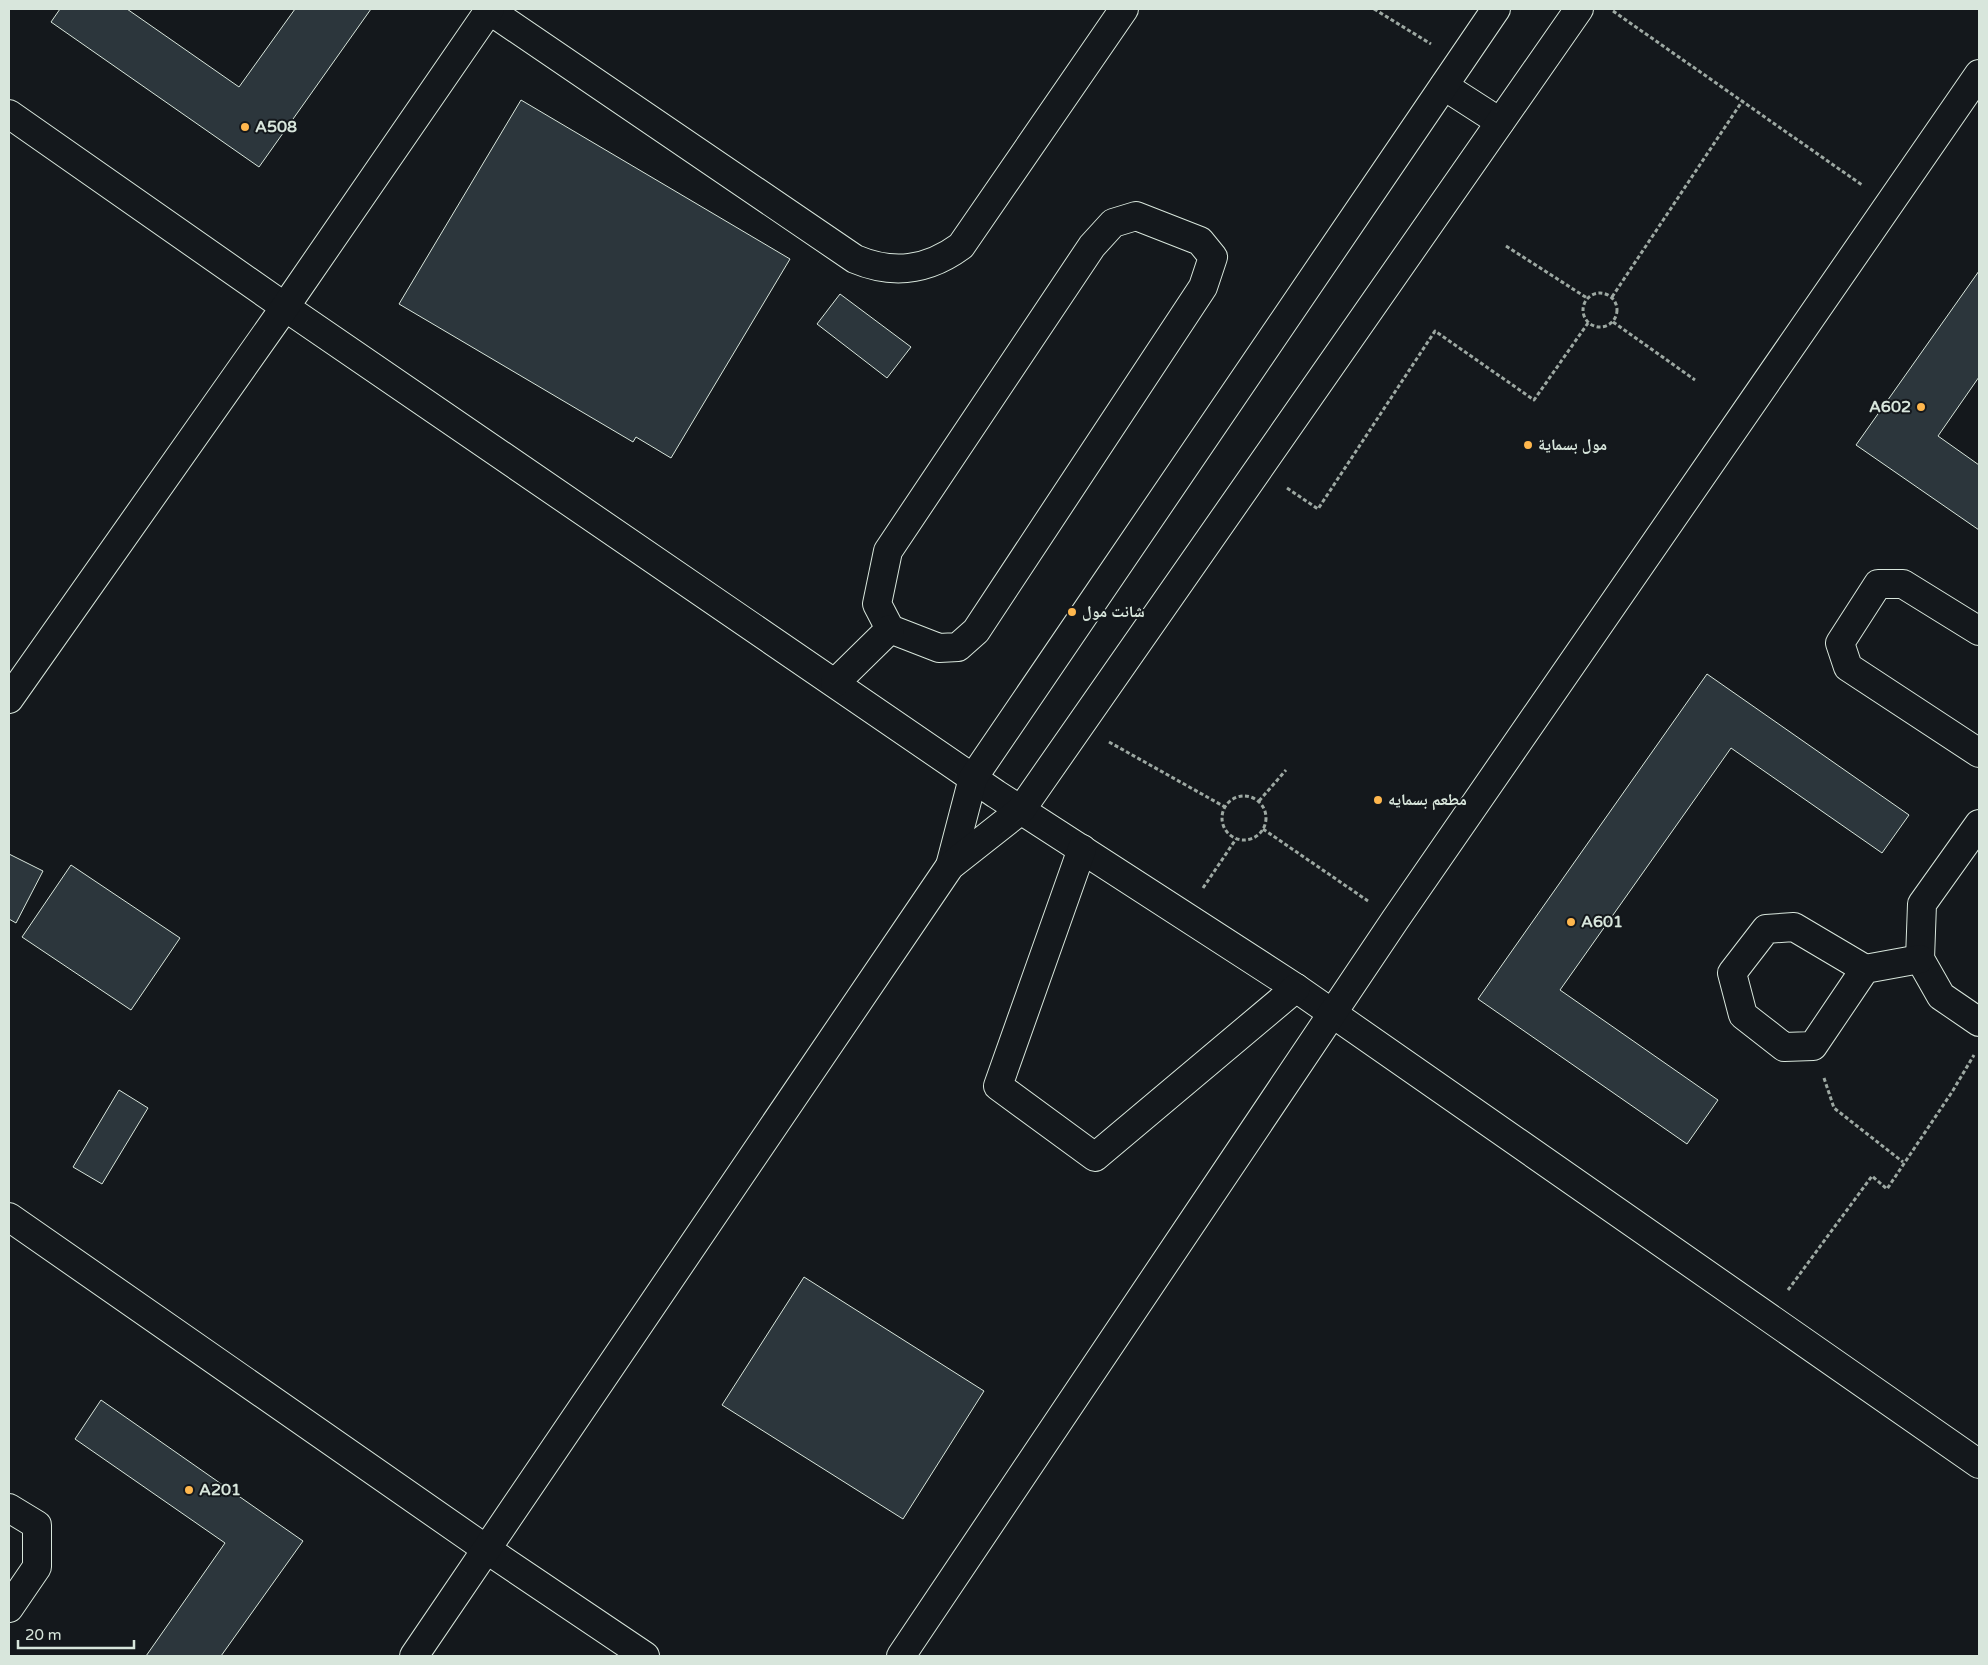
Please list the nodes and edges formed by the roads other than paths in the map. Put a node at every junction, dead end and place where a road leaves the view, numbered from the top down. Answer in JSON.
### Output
{"nodes":[{"id":1,"x":489,"y":9,"type":"edge"},
{"id":2,"x":1124,"y":9,"type":"edge"},
{"id":3,"x":1496,"y":9,"type":"edge"},
{"id":4,"x":1579,"y":9,"type":"edge"},
{"id":5,"x":1979,"y":74,"type":"edge"},
{"id":6,"x":1444,"y":86,"type":"junction"},
{"id":7,"x":9,"y":114,"type":"edge"},
{"id":8,"x":1500,"y":122,"type":"junction"},
{"id":9,"x":285,"y":307,"type":"junction"},
{"id":10,"x":890,"y":629,"type":"junction"},
{"id":11,"x":1979,"y":631,"type":"edge"},
{"id":12,"x":835,"y":683,"type":"junction"},
{"id":13,"x":9,"y":699,"type":"edge"},
{"id":14,"x":1979,"y":753,"type":"edge"},
{"id":15,"x":972,"y":778,"type":"junction"},
{"id":16,"x":1021,"y":810,"type":"junction"},
{"id":17,"x":1979,"y":824,"type":"edge"},
{"id":18,"x":1082,"y":849,"type":"junction"},
{"id":19,"x":950,"y":866,"type":"junction"},
{"id":20,"x":1920,"y":959,"type":"junction"},
{"id":21,"x":1865,"y":969,"type":"junction"},
{"id":22,"x":1296,"y":988,"type":"junction"},
{"id":23,"x":1332,"y":1014,"type":"junction"},
{"id":24,"x":1979,"y":1022,"type":"edge"},
{"id":25,"x":9,"y":1217,"type":"edge"},
{"id":26,"x":1979,"y":1464,"type":"edge"},
{"id":27,"x":9,"y":1508,"type":"edge"},
{"id":28,"x":486,"y":1549,"type":"junction"},
{"id":29,"x":9,"y":1608,"type":"edge"},
{"id":30,"x":414,"y":1656,"type":"edge"},
{"id":31,"x":645,"y":1656,"type":"edge"},
{"id":32,"x":901,"y":1656,"type":"edge"}],
"edges":[{"from":1,"to":2,"type":"street"},
{"from":1,"to":9,"type":"street"},
{"from":3,"to":6,"type":"street"},
{"from":4,"to":8,"type":"street"},
{"from":5,"to":23,"type":"street"},
{"from":6,"to":8,"type":"street"},
{"from":6,"to":15,"type":"street"},
{"from":7,"to":9,"type":"street"},
{"from":8,"to":16,"type":"street"},
{"from":9,"to":12,"type":"street"},
{"from":9,"to":13,"type":"street"},
{"from":10,"to":10,"type":"street"},
{"from":10,"to":12,"type":"street"},
{"from":11,"to":14,"type":"street"},
{"from":12,"to":15,"type":"street"},
{"from":15,"to":16,"type":"street"},
{"from":15,"to":19,"type":"street"},
{"from":16,"to":18,"type":"street"},
{"from":16,"to":19,"type":"street"},
{"from":17,"to":20,"type":"street"},
{"from":18,"to":22,"type":"street"},
{"from":18,"to":22,"type":"street"},
{"from":19,"to":28,"type":"street"},
{"from":20,"to":21,"type":"street"},
{"from":20,"to":24,"type":"street"},
{"from":21,"to":21,"type":"street"},
{"from":22,"to":23,"type":"street"},
{"from":23,"to":26,"type":"street"},
{"from":23,"to":32,"type":"street"},
{"from":25,"to":28,"type":"street"},
{"from":27,"to":29,"type":"street"},
{"from":28,"to":30,"type":"street"},
{"from":28,"to":31,"type":"street"}]}
